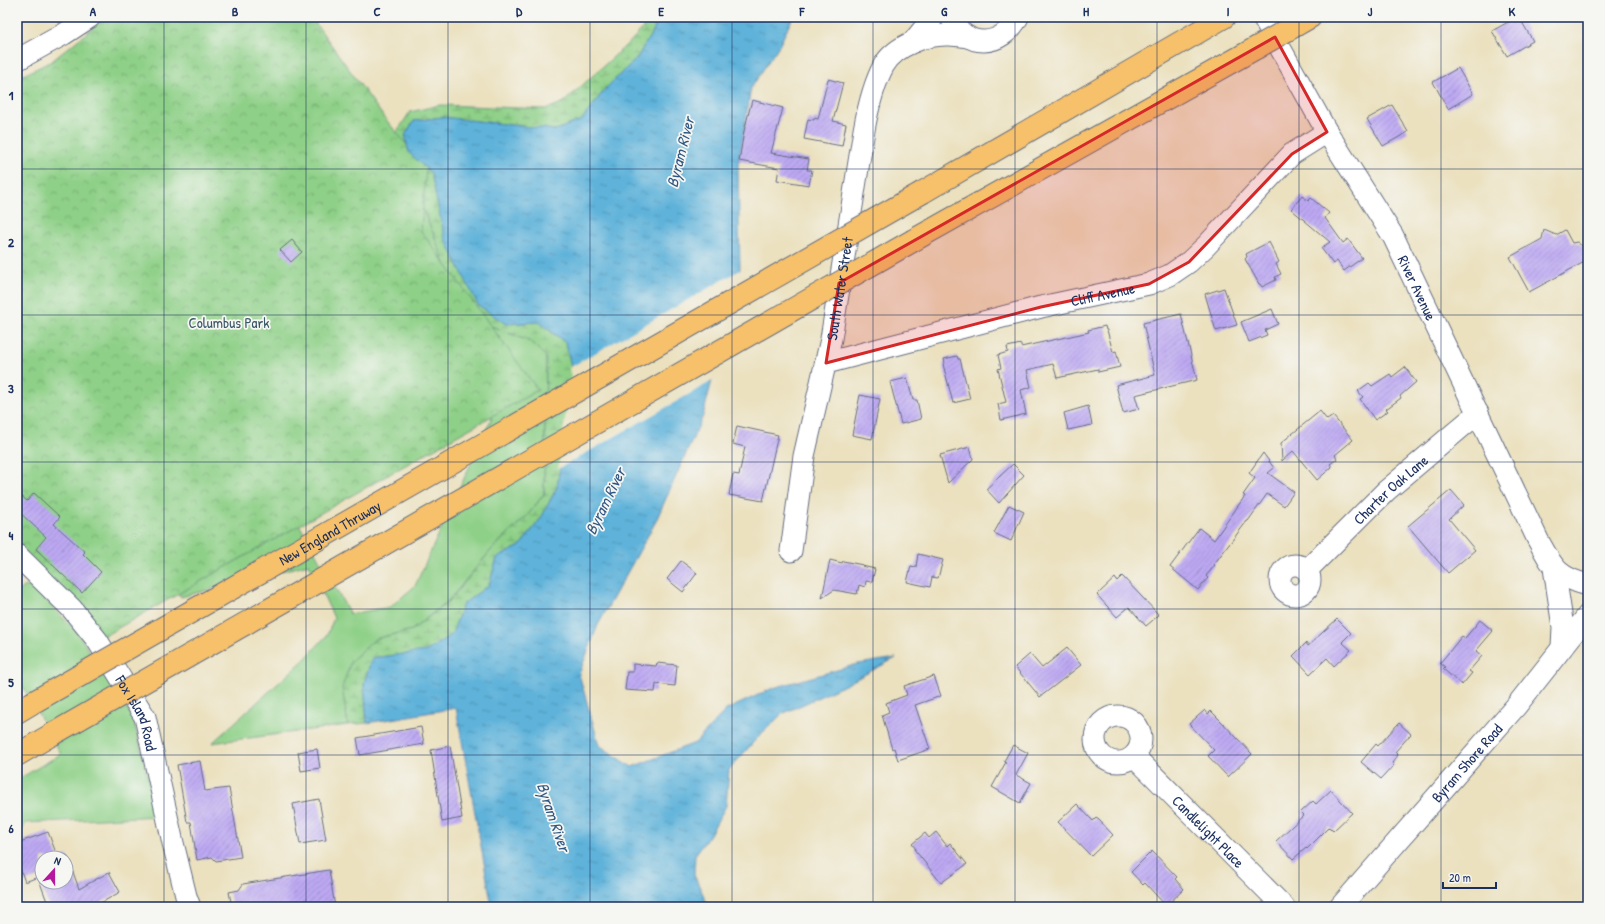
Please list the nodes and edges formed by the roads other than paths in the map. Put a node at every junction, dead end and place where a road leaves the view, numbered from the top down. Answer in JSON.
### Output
{"nodes":[{"id":1,"x":90,"y":17,"type":"edge"},
{"id":2,"x":933,"y":17,"type":"edge"},
{"id":3,"x":951,"y":17,"type":"edge"},
{"id":4,"x":1018,"y":17,"type":"edge"},
{"id":5,"x":1224,"y":17,"type":"edge"},
{"id":6,"x":1263,"y":17,"type":"edge"},
{"id":7,"x":1303,"y":21,"type":"edge"},
{"id":8,"x":968,"y":37,"type":"junction"},
{"id":9,"x":913,"y":42,"type":"junction"},
{"id":10,"x":17,"y":60,"type":"edge"},
{"id":11,"x":1327,"y":132,"type":"junction"},
{"id":12,"x":826,"y":363,"type":"junction"},
{"id":13,"x":1478,"y":413,"type":"junction"},
{"id":14,"x":791,"y":551,"type":"dead end"},
{"id":15,"x":21,"y":565,"type":"edge"},
{"id":16,"x":1554,"y":568,"type":"junction"},
{"id":17,"x":1307,"y":570,"type":"dead end"},
{"id":18,"x":1588,"y":585,"type":"edge"},
{"id":19,"x":1588,"y":615,"type":"edge"},
{"id":20,"x":1562,"y":647,"type":"junction"},
{"id":21,"x":25,"y":707,"type":"edge"},
{"id":22,"x":17,"y":754,"type":"edge"},
{"id":23,"x":1134,"y":756,"type":"dead end"},
{"id":24,"x":190,"y":907,"type":"edge"},
{"id":25,"x":1284,"y":907,"type":"edge"},
{"id":26,"x":1340,"y":907,"type":"edge"}],
"edges":[{"from":1,"to":10,"type":"street"},
{"from":2,"to":9,"type":"street","name":"South Water Street"},
{"from":3,"to":8,"type":"street"},
{"from":4,"to":8,"type":"street","name":"South Water Street"},
{"from":5,"to":21,"type":"highway","name":"New England Thruway","bridge":true},
{"from":6,"to":11,"type":"street","name":"River Avenue"},
{"from":7,"to":22,"type":"highway","bridge":true},
{"from":8,"to":9,"type":"street","name":"South Water Street"},
{"from":9,"to":12,"type":"street","name":"South Water Street"},
{"from":11,"to":12,"type":"street","name":"Cliff Avenue"},
{"from":11,"to":13,"type":"street","name":"River Avenue"},
{"from":12,"to":14,"type":"street","name":"South Water Street"},
{"from":13,"to":16,"type":"street","name":"River Avenue"},
{"from":13,"to":17,"type":"street","name":"Charter Oak Lane"},
{"from":15,"to":24,"type":"street","name":"Fox Island Road"},
{"from":16,"to":18,"type":"street","name":"River Avenue"},
{"from":16,"to":20,"type":"street","name":"River Avenue"},
{"from":19,"to":20,"type":"street","name":"Byram Shore Road"},
{"from":20,"to":26,"type":"street","name":"Byram Shore Road"},
{"from":23,"to":25,"type":"street","name":"Candlelight Place"}]}
